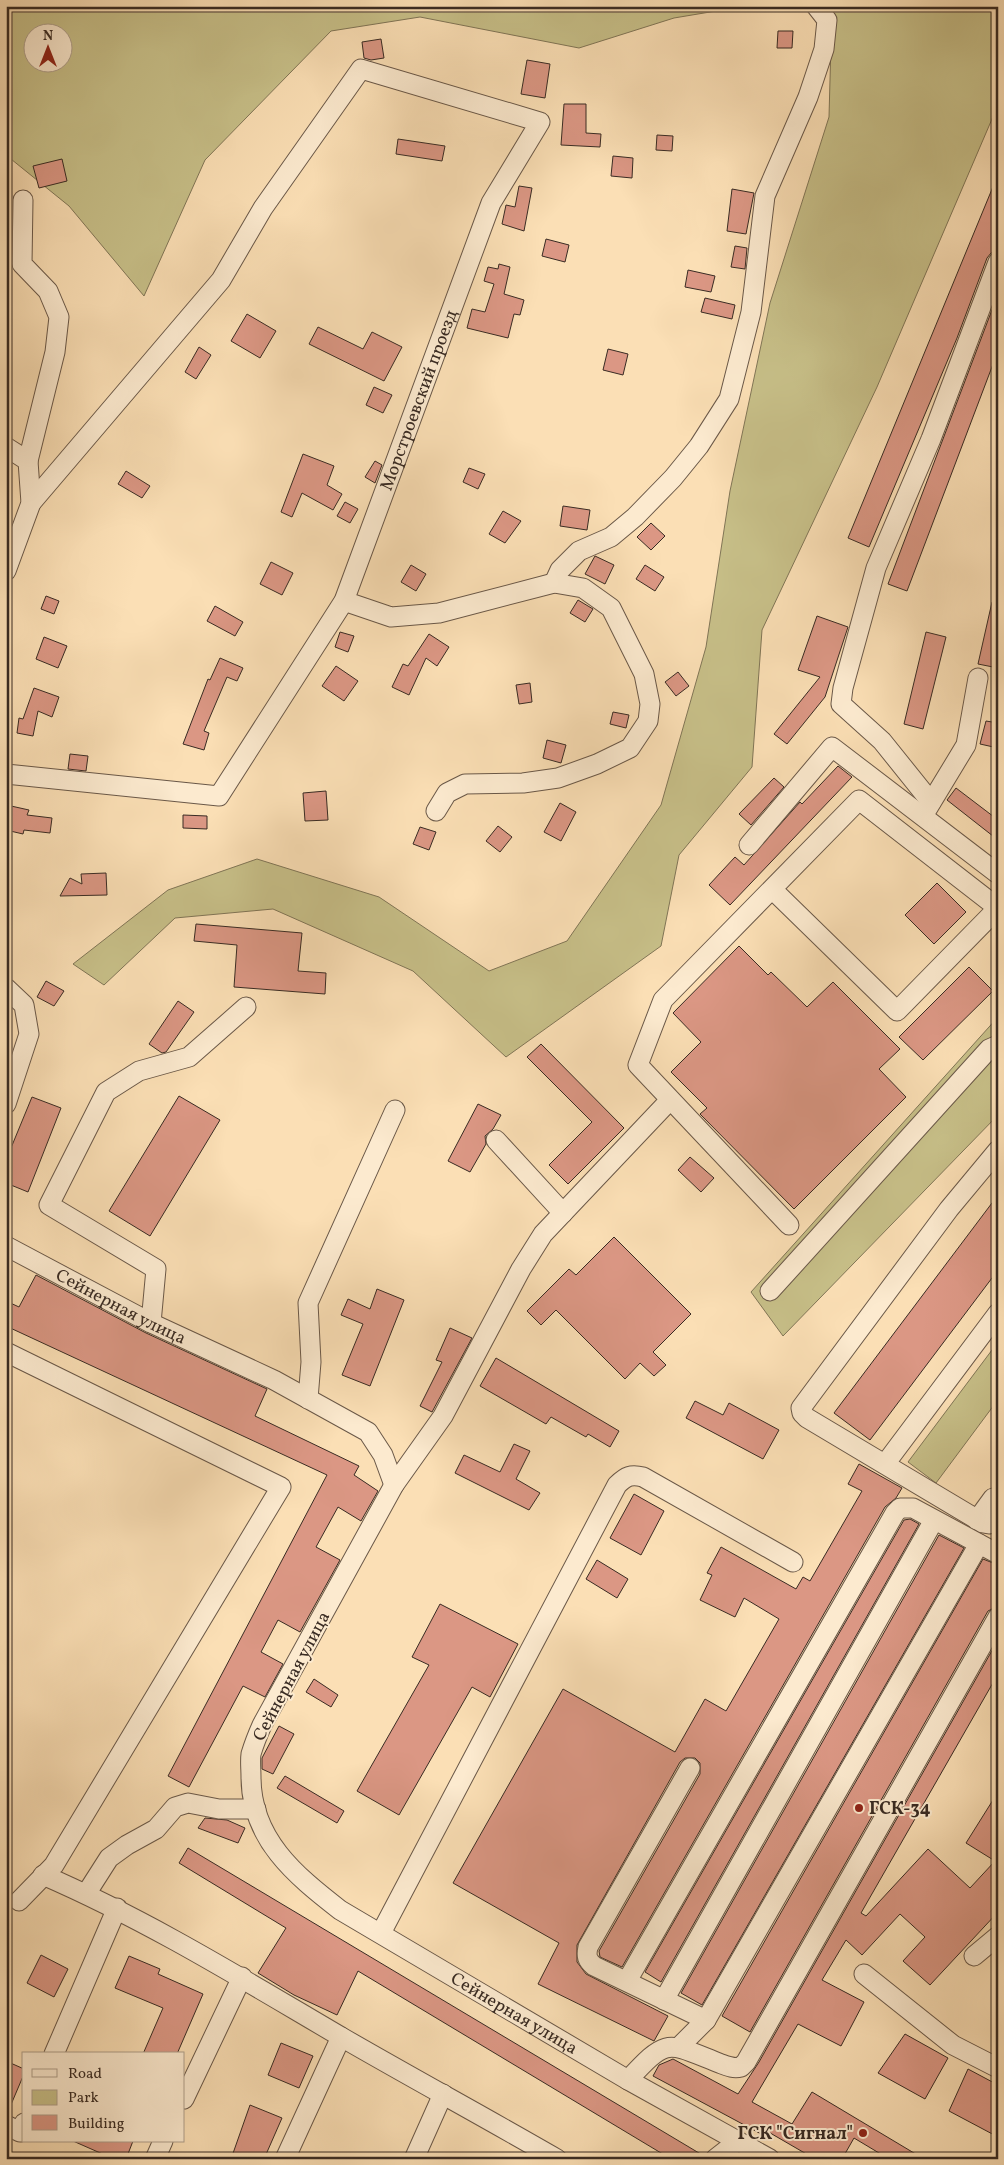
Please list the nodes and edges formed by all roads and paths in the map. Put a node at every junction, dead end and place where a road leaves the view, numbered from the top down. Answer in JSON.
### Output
{"nodes":[{"id":1,"x":816,"y":6,"type":"edge"},
{"id":2,"x":23,"y":200,"type":"dead end"},
{"id":3,"x":998,"y":262,"type":"edge"},
{"id":4,"x":6,"y":447,"type":"edge"},
{"id":5,"x":28,"y":461,"type":"junction"},
{"id":6,"x":31,"y":503,"type":"junction"},
{"id":7,"x":6,"y":571,"type":"edge"},
{"id":8,"x":554,"y":583,"type":"junction"},
{"id":9,"x":344,"y":601,"type":"junction"},
{"id":10,"x":978,"y":678,"type":"dead end"},
{"id":11,"x":6,"y":774,"type":"edge"},
{"id":12,"x":927,"y":809,"type":"junction"},
{"id":13,"x":436,"y":811,"type":"dead end"},
{"id":14,"x":749,"y":845,"type":"dead end"},
{"id":15,"x":998,"y":874,"type":"edge"},
{"id":16,"x":772,"y":889,"type":"junction"},
{"id":17,"x":6,"y":988,"type":"edge"},
{"id":18,"x":246,"y":1007,"type":"dead end"},
{"id":19,"x":998,"y":1045,"type":"edge"},
{"id":20,"x":670,"y":1100,"type":"junction"},
{"id":21,"x":6,"y":1104,"type":"edge"},
{"id":22,"x":395,"y":1110,"type":"dead end"},
{"id":23,"x":496,"y":1140,"type":"dead end"},
{"id":24,"x":998,"y":1150,"type":"edge"},
{"id":25,"x":563,"y":1213,"type":"junction"},
{"id":26,"x":789,"y":1225,"type":"dead end"},
{"id":27,"x":6,"y":1246,"type":"edge"},
{"id":28,"x":770,"y":1291,"type":"dead end"},
{"id":29,"x":998,"y":1313,"type":"edge"},
{"id":30,"x":151,"y":1323,"type":"junction"},
{"id":31,"x":6,"y":1352,"type":"edge"},
{"id":32,"x":308,"y":1399,"type":"junction"},
{"id":33,"x":885,"y":1464,"type":"junction"},
{"id":34,"x":394,"y":1485,"type":"junction"},
{"id":35,"x":993,"y":1498,"type":"dead end"},
{"id":36,"x":934,"y":1520,"type":"junction"},
{"id":37,"x":977,"y":1520,"type":"junction"},
{"id":38,"x":998,"y":1521,"type":"edge"},
{"id":39,"x":979,"y":1544,"type":"junction"},
{"id":40,"x":998,"y":1554,"type":"edge"},
{"id":41,"x":793,"y":1562,"type":"dead end"},
{"id":42,"x":998,"y":1617,"type":"edge"},
{"id":43,"x":690,"y":1768,"type":"dead end"},
{"id":44,"x":256,"y":1810,"type":"junction"},
{"id":45,"x":43,"y":1875,"type":"junction"},
{"id":46,"x":86,"y":1894,"type":"junction"},
{"id":47,"x":19,"y":1901,"type":"dead end"},
{"id":48,"x":117,"y":1908,"type":"junction"},
{"id":49,"x":381,"y":1933,"type":"junction"},
{"id":50,"x":998,"y":1936,"type":"edge"},
{"id":51,"x":974,"y":1956,"type":"dead end"},
{"id":52,"x":864,"y":1974,"type":"dead end"},
{"id":53,"x":242,"y":1977,"type":"junction"},
{"id":54,"x":627,"y":1981,"type":"junction"},
{"id":55,"x":664,"y":2000,"type":"junction"},
{"id":56,"x":706,"y":2020,"type":"junction"},
{"id":57,"x":341,"y":2037,"type":"junction"},
{"id":58,"x":679,"y":2047,"type":"junction"},
{"id":59,"x":55,"y":2052,"type":"edge"},
{"id":60,"x":998,"y":2068,"type":"edge"},
{"id":61,"x":628,"y":2080,"type":"junction"},
{"id":62,"x":443,"y":2094,"type":"junction"},
{"id":63,"x":185,"y":2097,"type":"edge"},
{"id":64,"x":6,"y":2125,"type":"edge"},
{"id":65,"x":22,"y":2128,"type":"edge"},
{"id":66,"x":738,"y":2141,"type":"junction"},
{"id":67,"x":163,"y":2142,"type":"edge"},
{"id":68,"x":549,"y":2157,"type":"edge"},
{"id":69,"x":155,"y":2159,"type":"edge"},
{"id":70,"x":285,"y":2159,"type":"edge"},
{"id":71,"x":414,"y":2159,"type":"edge"},
{"id":72,"x":716,"y":2159,"type":"edge"},
{"id":73,"x":731,"y":2159,"type":"edge"},
{"id":74,"x":770,"y":2159,"type":"edge"}],
"edges":[{"from":1,"to":8,"type":"street"},
{"from":2,"to":5,"type":"street"},
{"from":3,"to":12,"type":"street"},
{"from":4,"to":5,"type":"street"},
{"from":5,"to":6,"type":"street"},
{"from":6,"to":7,"type":"street"},
{"from":6,"to":9,"type":"street","name":"Морстроевский проезд"},
{"from":8,"to":9,"type":"street"},
{"from":8,"to":13,"type":"street"},
{"from":9,"to":11,"type":"street","name":"Морстроевский проезд"},
{"from":10,"to":12,"type":"street"},
{"from":12,"to":14,"type":"street"},
{"from":12,"to":15,"type":"street"},
{"from":16,"to":16,"type":"street"},
{"from":16,"to":20,"type":"street"},
{"from":17,"to":21,"type":"street"},
{"from":18,"to":30,"type":"street"},
{"from":19,"to":28,"type":"street"},
{"from":20,"to":25,"type":"street"},
{"from":20,"to":26,"type":"street"},
{"from":22,"to":32,"type":"street"},
{"from":23,"to":25,"type":"street"},
{"from":24,"to":33,"type":"street"},
{"from":25,"to":34,"type":"street"},
{"from":27,"to":30,"type":"street","name":"Сейнерная улица"},
{"from":29,"to":33,"type":"street"},
{"from":30,"to":32,"type":"street","name":"Сейнерная улица"},
{"from":31,"to":45,"type":"street"},
{"from":32,"to":34,"type":"street","name":"Сейнерная улица"},
{"from":33,"to":37,"type":"street"},
{"from":34,"to":44,"type":"street","name":"Сейнерная улица"},
{"from":35,"to":37,"type":"street"},
{"from":36,"to":39,"type":"street"},
{"from":36,"to":54,"type":"street"},
{"from":36,"to":55,"type":"street"},
{"from":37,"to":38,"type":"street"},
{"from":39,"to":40,"type":"street"},
{"from":39,"to":56,"type":"street"},
{"from":41,"to":49,"type":"street"},
{"from":42,"to":58,"type":"street"},
{"from":43,"to":54,"type":"street"},
{"from":44,"to":46,"type":"street"},
{"from":44,"to":49,"type":"street","name":"Сейнерная улица"},
{"from":45,"to":46,"type":"street"},
{"from":45,"to":47,"type":"street"},
{"from":46,"to":48,"type":"street"},
{"from":48,"to":53,"type":"street"},
{"from":48,"to":59,"type":"street"},
{"from":49,"to":61,"type":"street","name":"Сейнерная улица"},
{"from":50,"to":51,"type":"street"},
{"from":52,"to":60,"type":"street"},
{"from":53,"to":57,"type":"street"},
{"from":53,"to":63,"type":"street"},
{"from":54,"to":55,"type":"street"},
{"from":55,"to":56,"type":"street"},
{"from":56,"to":58,"type":"street"},
{"from":57,"to":62,"type":"street"},
{"from":57,"to":70,"type":"street"},
{"from":58,"to":61,"type":"street"},
{"from":61,"to":66,"type":"street","name":"Сейнерная улица"},
{"from":62,"to":68,"type":"street"},
{"from":62,"to":71,"type":"street"},
{"from":64,"to":65,"type":"street"},
{"from":66,"to":72,"type":"street"},
{"from":66,"to":73,"type":"street"},
{"from":66,"to":74,"type":"street","name":"Сейнерная улица"},
{"from":67,"to":69,"type":"street"}]}
